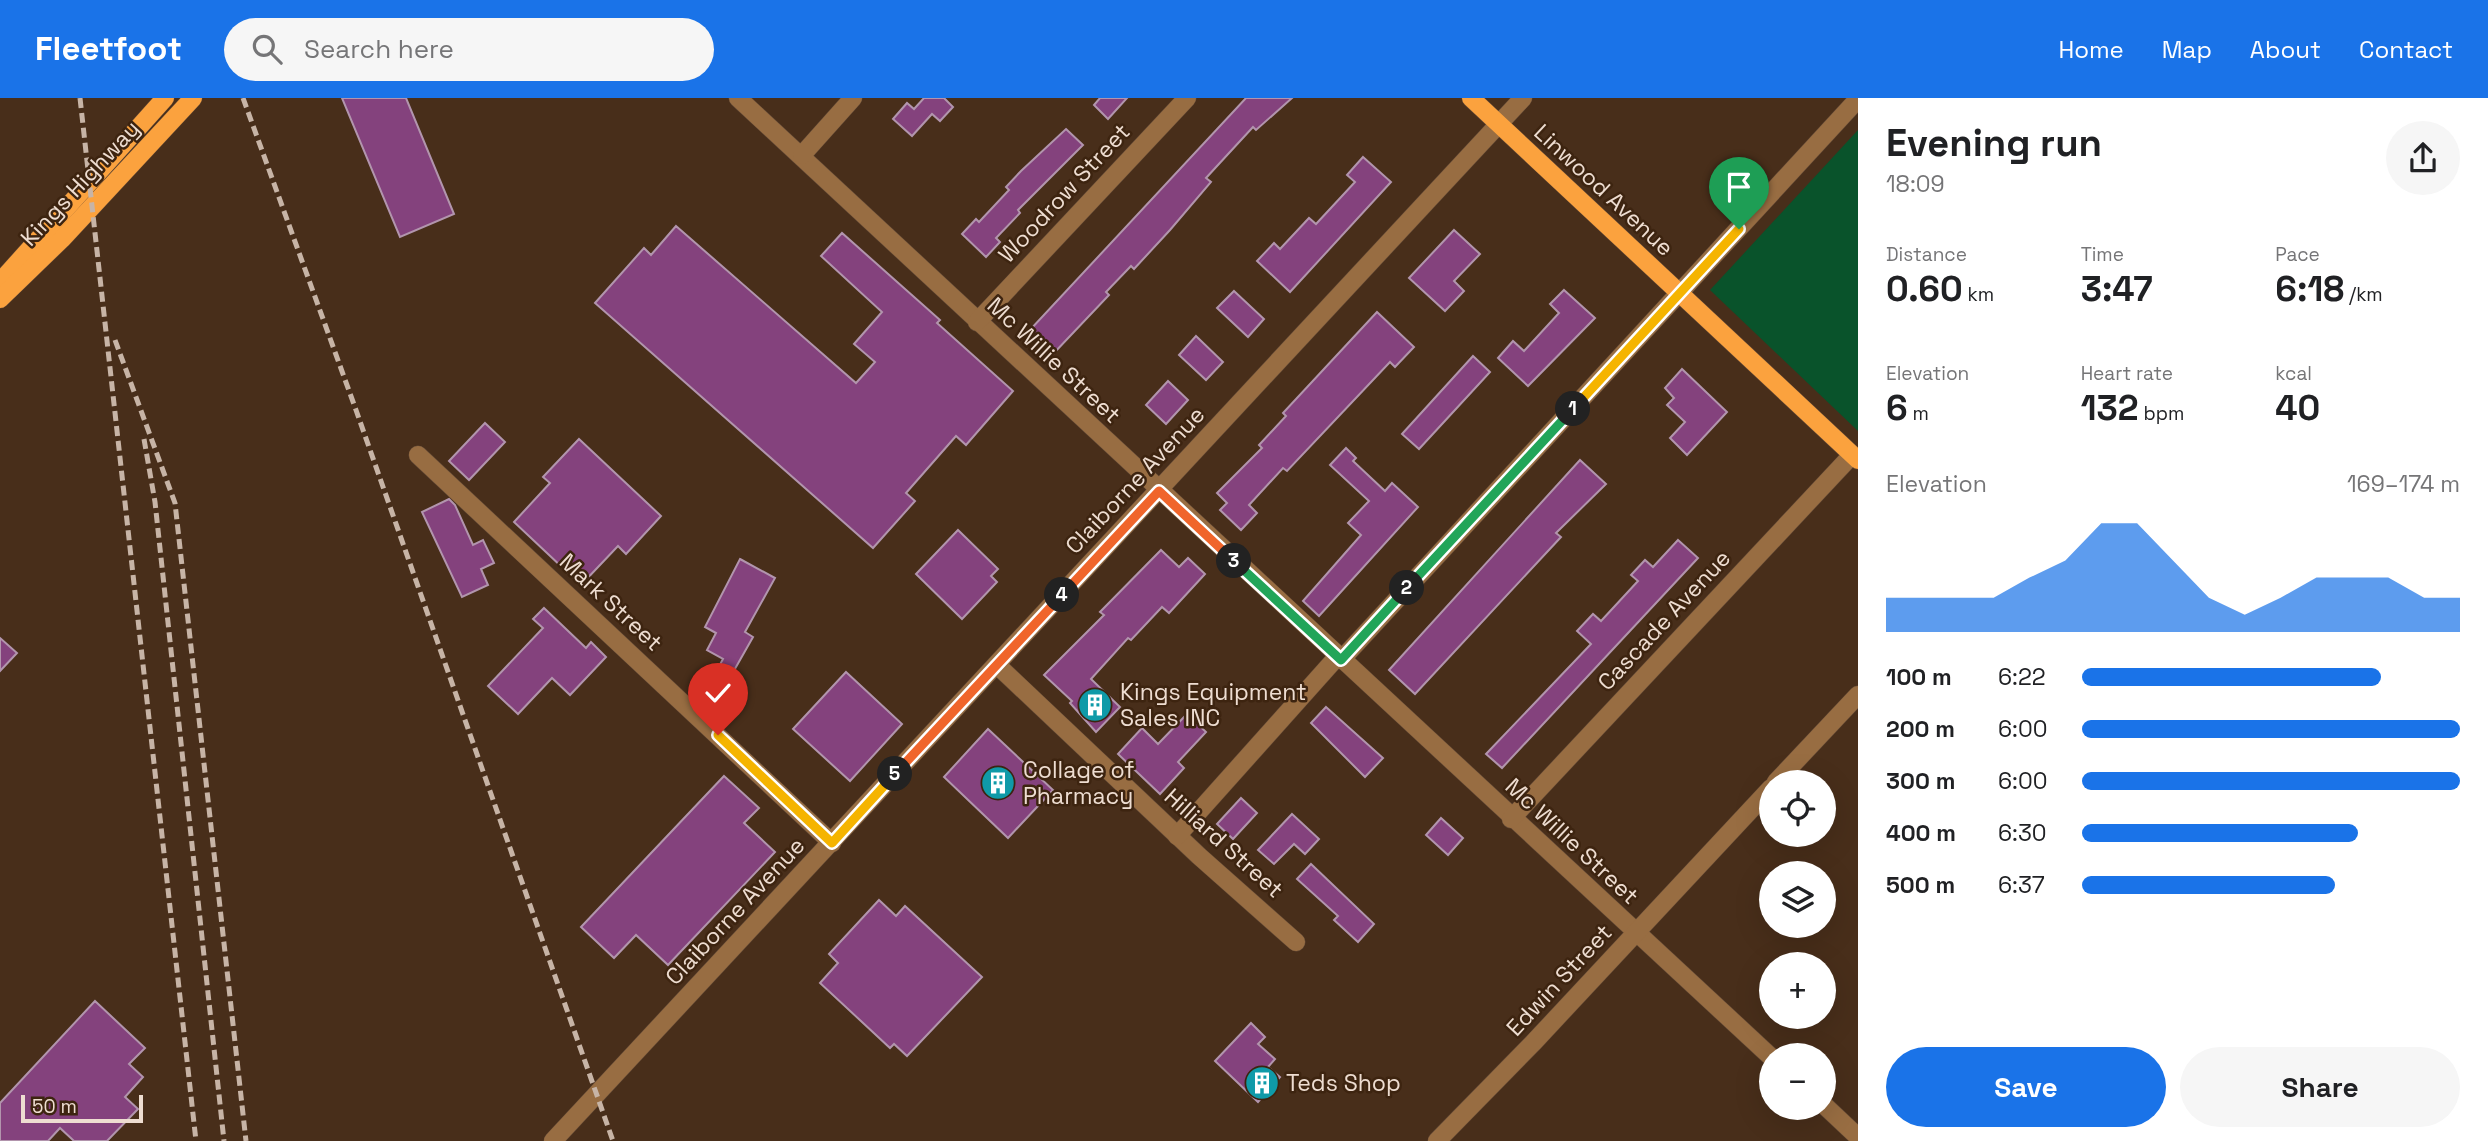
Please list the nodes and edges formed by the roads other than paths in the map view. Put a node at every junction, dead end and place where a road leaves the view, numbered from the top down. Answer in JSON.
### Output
{"nodes":[{"id":1,"x":165,"y":98,"type":"edge"},
{"id":2,"x":193,"y":98,"type":"edge"},
{"id":3,"x":738,"y":98,"type":"edge"},
{"id":4,"x":853,"y":98,"type":"edge"},
{"id":5,"x":1187,"y":98,"type":"edge"},
{"id":6,"x":1471,"y":98,"type":"edge"},
{"id":7,"x":1523,"y":98,"type":"edge"},
{"id":8,"x":1858,"y":99,"type":"edge"},
{"id":9,"x":1499,"y":124,"type":"junction"},
{"id":10,"x":802,"y":155,"type":"junction"},
{"id":11,"x":0,"y":282,"type":"edge"},
{"id":12,"x":1679,"y":293,"type":"junction"},
{"id":13,"x":0,"y":299,"type":"edge"},
{"id":14,"x":977,"y":322,"type":"junction"},
{"id":15,"x":418,"y":455,"type":"dead end"},
{"id":16,"x":1855,"y":457,"type":"edge"},
{"id":17,"x":1159,"y":491,"type":"junction"},
{"id":18,"x":1339,"y":659,"type":"junction"},
{"id":19,"x":998,"y":665,"type":"junction"},
{"id":20,"x":1858,"y":695,"type":"edge"},
{"id":21,"x":1787,"y":770,"type":"edge"},
{"id":22,"x":1759,"y":801,"type":"edge"},
{"id":23,"x":1511,"y":819,"type":"junction"},
{"id":24,"x":1177,"y":836,"type":"junction"},
{"id":25,"x":832,"y":843,"type":"junction"},
{"id":26,"x":1636,"y":934,"type":"junction"},
{"id":27,"x":1296,"y":942,"type":"dead end"},
{"id":28,"x":1759,"y":1046,"type":"edge"},
{"id":29,"x":1836,"y":1116,"type":"edge"},
{"id":30,"x":1858,"y":1137,"type":"edge"},
{"id":31,"x":553,"y":1141,"type":"edge"},
{"id":32,"x":1437,"y":1141,"type":"edge"}],
"edges":[{"from":1,"to":11,"type":"main road","name":"Kings Highway"},
{"from":2,"to":13,"type":"main road","name":"Kings Highway"},
{"from":3,"to":10,"type":"street","name":"Mc Willie Street"},
{"from":4,"to":10,"type":"street"},
{"from":5,"to":14,"type":"street","name":"Woodrow Street"},
{"from":6,"to":9,"type":"main road","name":"Linwood Avenue"},
{"from":7,"to":9,"type":"street","name":"Claiborne Avenue"},
{"from":8,"to":12,"type":"street"},
{"from":9,"to":12,"type":"main road","name":"Linwood Avenue"},
{"from":9,"to":17,"type":"street","name":"Claiborne Avenue"},
{"from":10,"to":14,"type":"street","name":"Mc Willie Street"},
{"from":12,"to":16,"type":"main road","name":"Linwood Avenue"},
{"from":12,"to":18,"type":"street"},
{"from":14,"to":17,"type":"street","name":"Mc Willie Street"},
{"from":15,"to":25,"type":"street","name":"Mark Street"},
{"from":16,"to":23,"type":"street","name":"Cascade Avenue"},
{"from":17,"to":18,"type":"street","name":"Mc Willie Street"},
{"from":17,"to":19,"type":"street","name":"Claiborne Avenue"},
{"from":18,"to":23,"type":"street","name":"Mc Willie Street"},
{"from":18,"to":24,"type":"street"},
{"from":19,"to":24,"type":"street","name":"Hilliard Street"},
{"from":19,"to":25,"type":"street","name":"Claiborne Avenue"},
{"from":20,"to":21,"type":"street"},
{"from":22,"to":26,"type":"street","name":"Edwin Street"},
{"from":23,"to":26,"type":"street","name":"Mc Willie Street"},
{"from":24,"to":27,"type":"street","name":"Hilliard Street"},
{"from":25,"to":31,"type":"street","name":"Claiborne Avenue"},
{"from":26,"to":28,"type":"street","name":"Mc Willie Street"},
{"from":26,"to":32,"type":"street","name":"Edwin Street"},
{"from":29,"to":30,"type":"street"}]}
